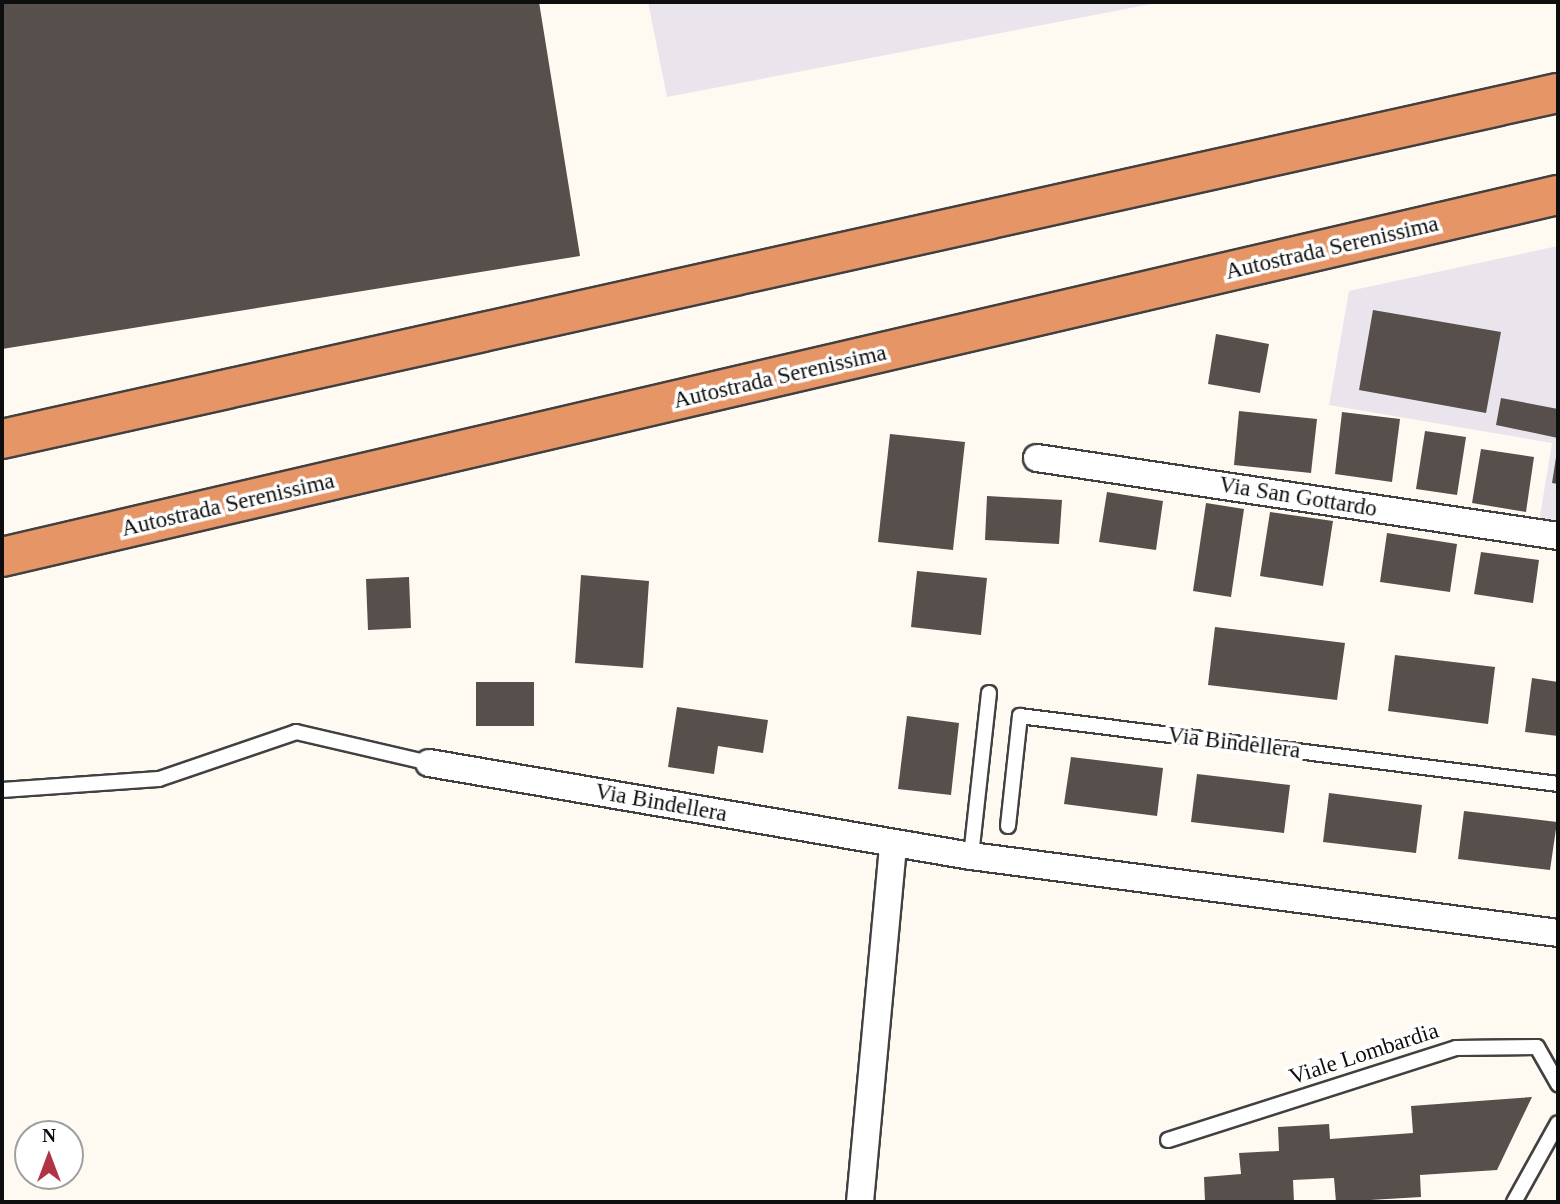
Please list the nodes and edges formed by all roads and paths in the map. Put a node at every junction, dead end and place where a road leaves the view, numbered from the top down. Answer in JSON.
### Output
{"nodes":[{"id":1,"x":1558,"y":93,"type":"edge"},
{"id":2,"x":1558,"y":195,"type":"edge"},
{"id":3,"x":2,"y":439,"type":"edge"},
{"id":4,"x":1037,"y":458,"type":"dead end"},
{"id":5,"x":1558,"y":536,"type":"edge"},
{"id":6,"x":2,"y":557,"type":"edge"},
{"id":7,"x":989,"y":693,"type":"dead end"},
{"id":8,"x":429,"y":763,"type":"joint"},
{"id":9,"x":1558,"y":784,"type":"edge"},
{"id":10,"x":2,"y":790,"type":"edge"},
{"id":11,"x":1008,"y":826,"type":"dead end"},
{"id":12,"x":893,"y":844,"type":"junction"},
{"id":13,"x":971,"y":856,"type":"junction"},
{"id":14,"x":1558,"y":933,"type":"edge"},
{"id":15,"x":1558,"y":1084,"type":"edge"},
{"id":16,"x":1558,"y":1123,"type":"edge"},
{"id":17,"x":1168,"y":1140,"type":"dead end"},
{"id":18,"x":860,"y":1202,"type":"edge"},
{"id":19,"x":1514,"y":1202,"type":"edge"}],
"edges":[{"from":1,"to":3,"type":"highway"},
{"from":2,"to":6,"type":"highway","name":"Autostrada Serenissima"},
{"from":4,"to":5,"type":"street","name":"Via San Gottardo"},
{"from":7,"to":13,"type":"lane"},
{"from":8,"to":10,"type":"lane"},
{"from":8,"to":12,"type":"street","name":"Via Bindellera"},
{"from":9,"to":11,"type":"lane","name":"Via Bindellera"},
{"from":12,"to":13,"type":"street","name":"Via Bindellera"},
{"from":12,"to":18,"type":"street"},
{"from":13,"to":14,"type":"street","name":"Via Bindellera"},
{"from":15,"to":17,"type":"lane","name":"Viale Lombardia"},
{"from":16,"to":19,"type":"lane"}]}
